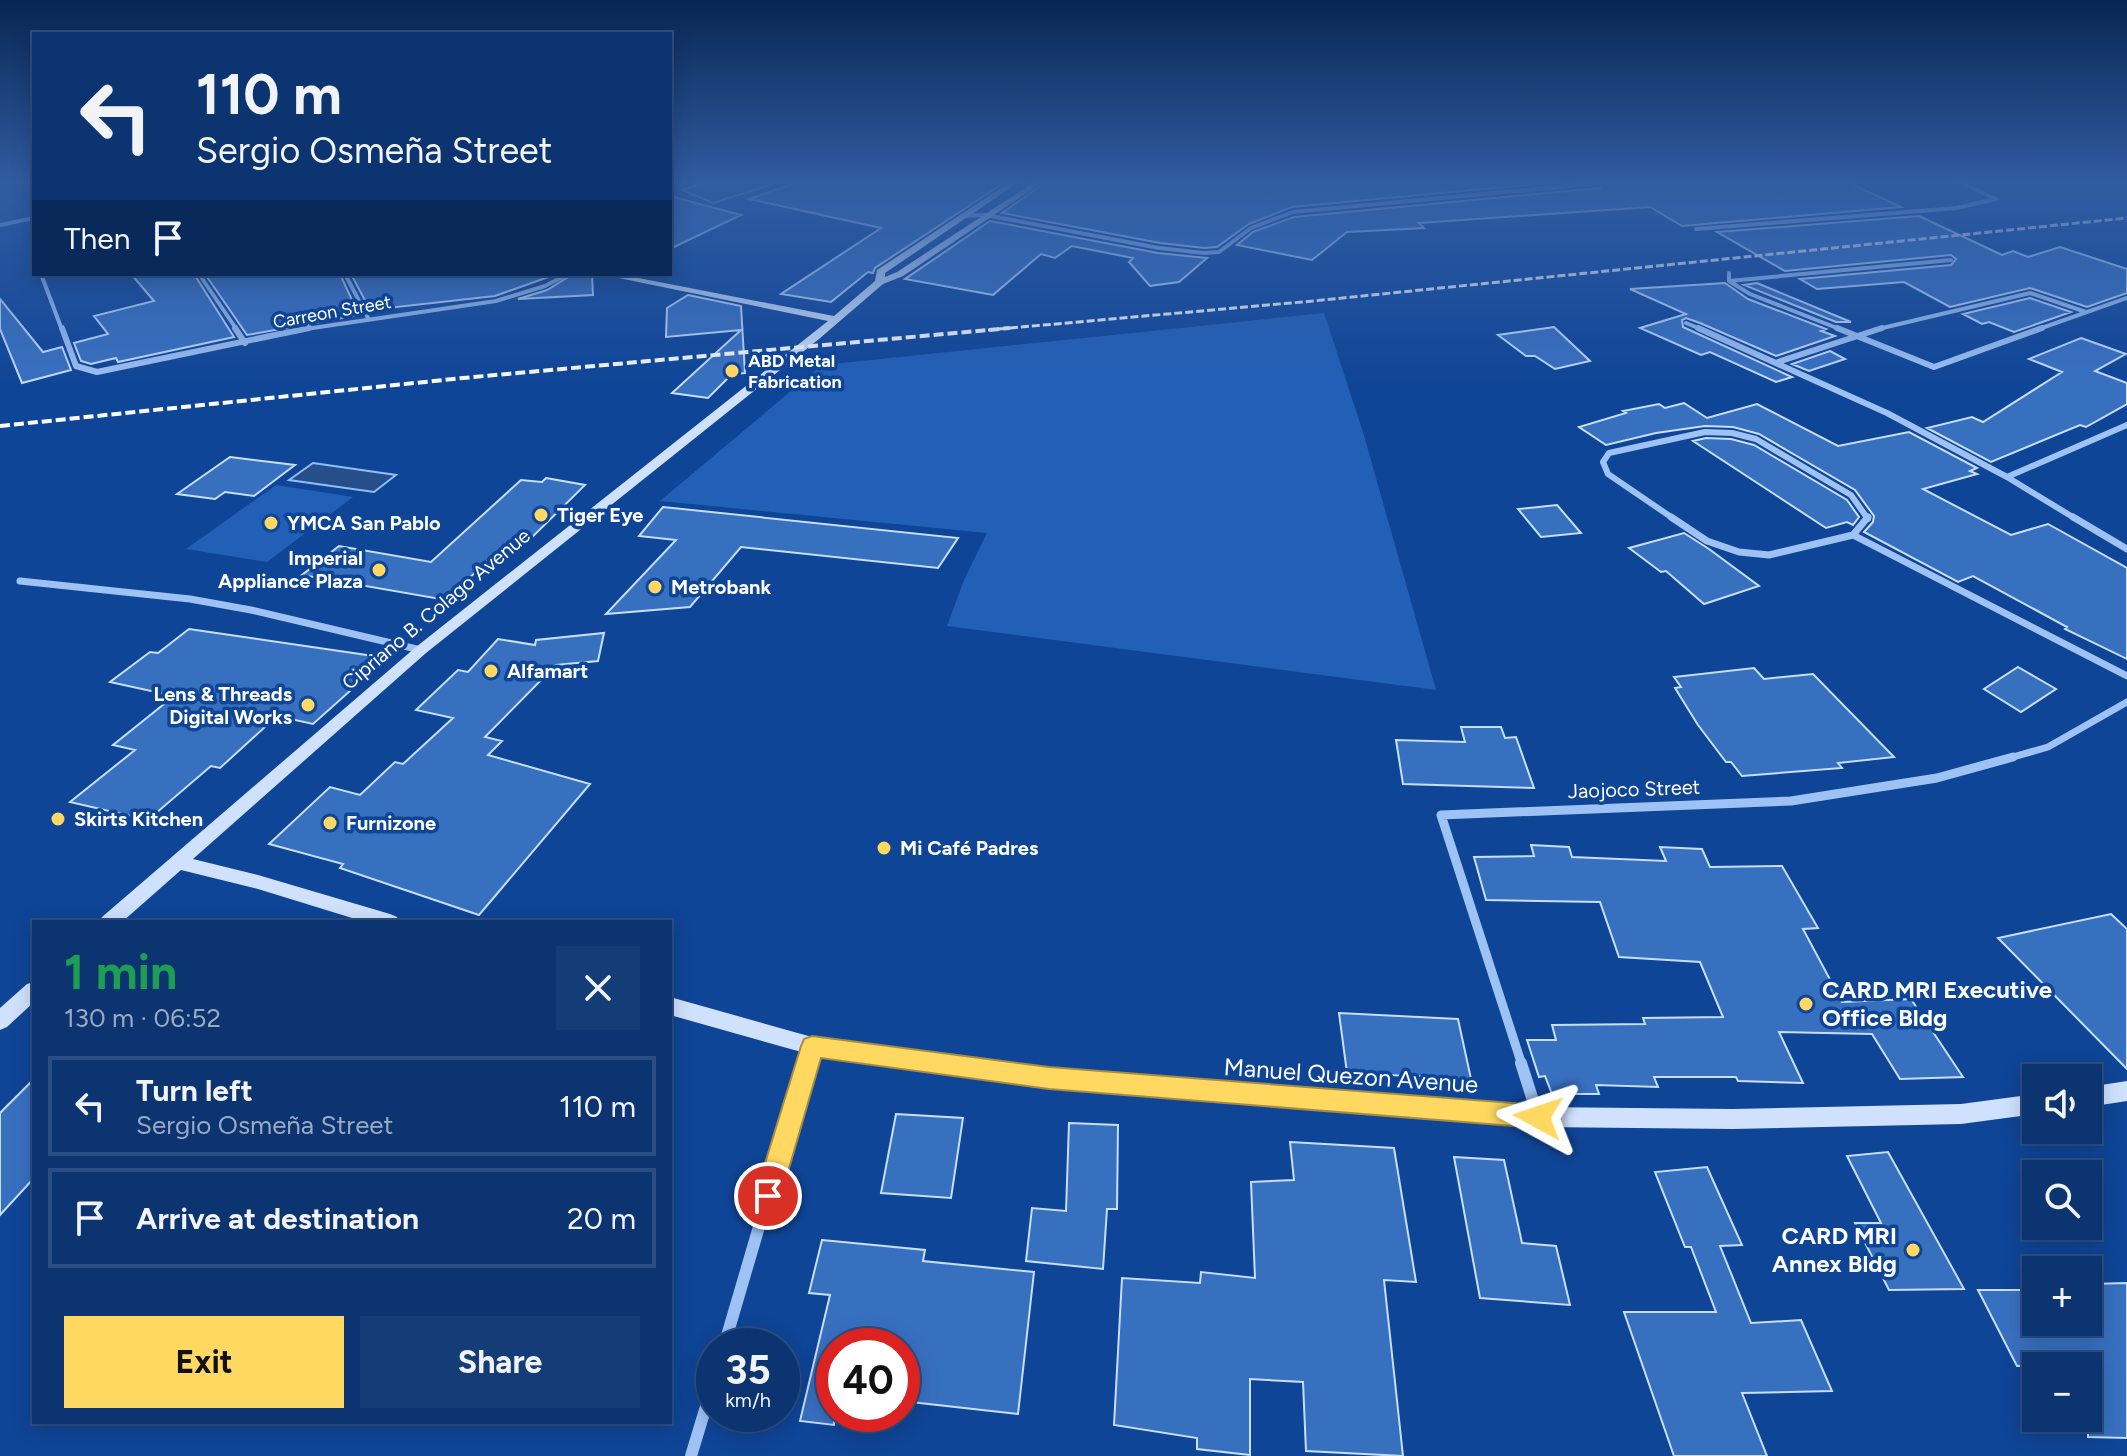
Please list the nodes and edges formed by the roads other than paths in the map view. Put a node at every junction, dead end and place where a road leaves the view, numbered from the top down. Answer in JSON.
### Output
{"nodes":[{"id":1,"x":912,"y":250,"type":"edge"},
{"id":2,"x":935,"y":250,"type":"edge"},
{"id":3,"x":1177,"y":250,"type":"edge"},
{"id":4,"x":1222,"y":250,"type":"edge"},
{"id":5,"x":1951,"y":260,"type":"dead end"},
{"id":6,"x":1729,"y":273,"type":"dead end"},
{"id":7,"x":42,"y":276,"type":"edge"},
{"id":8,"x":200,"y":276,"type":"edge"},
{"id":9,"x":346,"y":276,"type":"edge"},
{"id":10,"x":565,"y":276,"type":"edge"},
{"id":11,"x":614,"y":276,"type":"edge"},
{"id":12,"x":1729,"y":281,"type":"junction"},
{"id":13,"x":880,"y":282,"type":"junction"},
{"id":14,"x":2125,"y":300,"type":"edge"},
{"id":15,"x":2087,"y":312,"type":"junction"},
{"id":16,"x":368,"y":318,"type":"junction"},
{"id":17,"x":835,"y":319,"type":"junction"},
{"id":18,"x":1686,"y":323,"type":"dead end"},
{"id":19,"x":1855,"y":335,"type":"junction"},
{"id":20,"x":245,"y":343,"type":"junction"},
{"id":21,"x":1778,"y":362,"type":"junction"},
{"id":22,"x":2127,"y":425,"type":"edge"},
{"id":23,"x":2007,"y":477,"type":"junction"},
{"id":24,"x":1853,"y":535,"type":"junction"},
{"id":25,"x":2127,"y":549,"type":"edge"},
{"id":26,"x":20,"y":581,"type":"dead end"},
{"id":27,"x":421,"y":650,"type":"junction"},
{"id":28,"x":2127,"y":676,"type":"edge"},
{"id":29,"x":2127,"y":702,"type":"edge"},
{"id":30,"x":176,"y":862,"type":"junction"},
{"id":31,"x":111,"y":920,"type":"edge"},
{"id":32,"x":383,"y":920,"type":"edge"},
{"id":33,"x":32,"y":992,"type":"edge"},
{"id":34,"x":672,"y":1007,"type":"edge"},
{"id":35,"x":0,"y":1021,"type":"edge"},
{"id":36,"x":812,"y":1046,"type":"junction"},
{"id":37,"x":2127,"y":1091,"type":"edge"},
{"id":38,"x":2102,"y":1095,"type":"edge"},
{"id":39,"x":2022,"y":1106,"type":"edge"},
{"id":40,"x":1538,"y":1117,"type":"junction"},
{"id":41,"x":729,"y":1328,"type":"edge"},
{"id":42,"x":698,"y":1432,"type":"edge"},
{"id":43,"x":691,"y":1456,"type":"edge"}],
"edges":[{"from":1,"to":13,"type":"main road"},
{"from":2,"to":13,"type":"main road"},
{"from":3,"to":4,"type":"street"},
{"from":5,"to":12,"type":"street"},
{"from":6,"to":12,"type":"street"},
{"from":7,"to":20,"type":"street","name":"Carreon Street"},
{"from":8,"to":20,"type":"street"},
{"from":9,"to":16,"type":"street"},
{"from":10,"to":16,"type":"street","name":"Carreon Street"},
{"from":11,"to":17,"type":"main road"},
{"from":12,"to":19,"type":"street"},
{"from":13,"to":17,"type":"main road","name":"Cipriano B. Colago Avenue"},
{"from":14,"to":15,"type":"street"},
{"from":15,"to":19,"type":"street"},
{"from":15,"to":19,"type":"street"},
{"from":16,"to":20,"type":"street","name":"Carreon Street"},
{"from":17,"to":27,"type":"main road","name":"Cipriano B. Colago Avenue"},
{"from":18,"to":21,"type":"street"},
{"from":19,"to":21,"type":"street"},
{"from":21,"to":23,"type":"street"},
{"from":22,"to":23,"type":"street"},
{"from":23,"to":25,"type":"street"},
{"from":24,"to":24,"type":"street"},
{"from":24,"to":28,"type":"street"},
{"from":26,"to":27,"type":"street"},
{"from":27,"to":30,"type":"main road","name":"Cipriano B. Colago Avenue"},
{"from":29,"to":40,"type":"street","name":"Jaojoco Street"},
{"from":30,"to":31,"type":"main road","name":"Cipriano B. Colago Avenue"},
{"from":30,"to":32,"type":"main road"},
{"from":33,"to":35,"type":"main road"},
{"from":34,"to":36,"type":"main road","name":"Manuel Quezon Avenue"},
{"from":36,"to":40,"type":"main road","name":"Manuel Quezon Avenue"},
{"from":36,"to":41,"type":"street"},
{"from":37,"to":38,"type":"main road"},
{"from":39,"to":40,"type":"main road","name":"Manuel Quezon Avenue"},
{"from":42,"to":43,"type":"street"}]}
